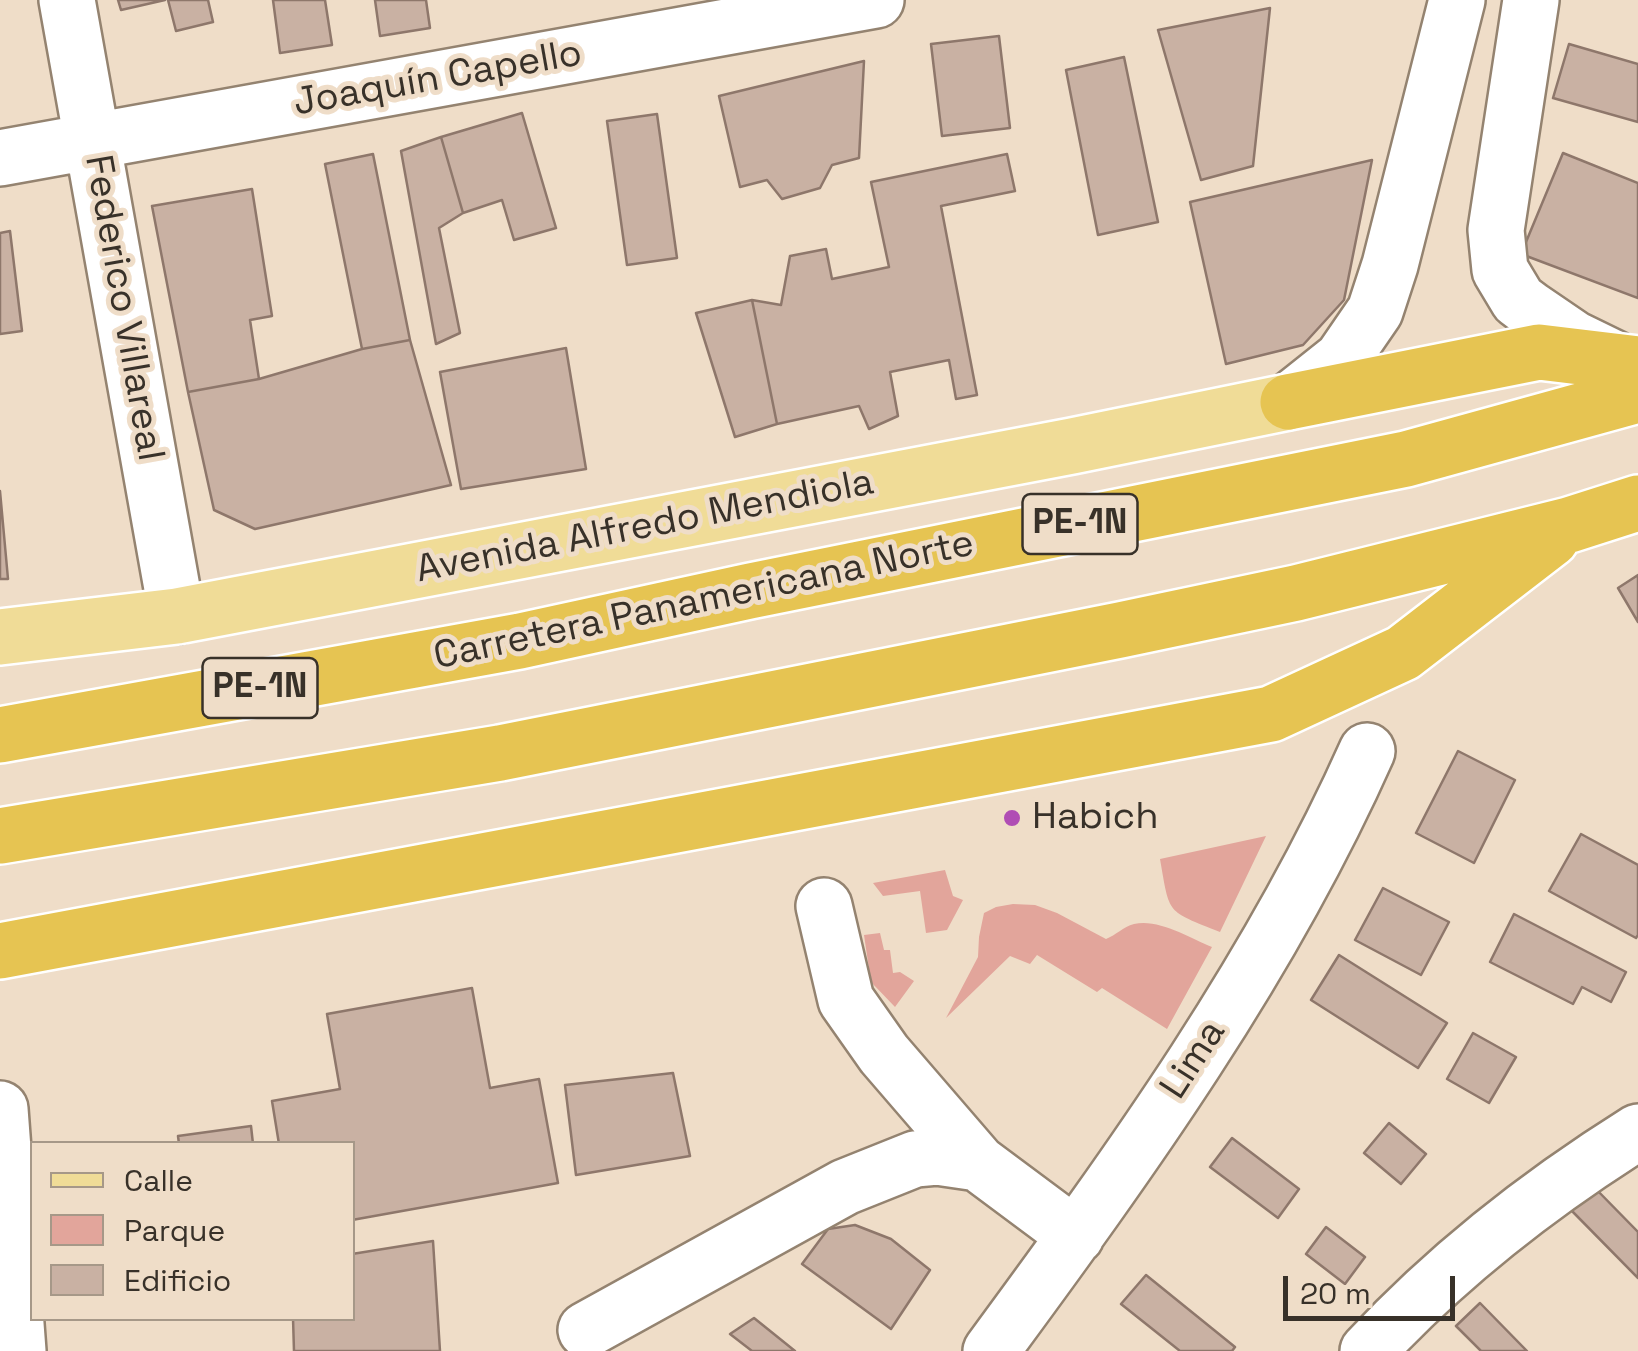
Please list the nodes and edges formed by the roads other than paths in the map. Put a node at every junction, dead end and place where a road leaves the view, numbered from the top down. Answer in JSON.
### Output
{"nodes":[{"id":1,"x":67,"y":0,"type":"edge"},
{"id":2,"x":876,"y":0,"type":"edge"},
{"id":3,"x":1457,"y":0,"type":"edge"},
{"id":4,"x":1531,"y":0,"type":"edge"},
{"id":5,"x":94,"y":141,"type":"junction"},
{"id":6,"x":0,"y":158,"type":"edge"},
{"id":7,"x":1633,"y":373,"type":"edge"},
{"id":8,"x":1288,"y":402,"type":"junction"},
{"id":9,"x":1638,"y":504,"type":"edge"},
{"id":10,"x":1569,"y":525,"type":"junction"},
{"id":11,"x":177,"y":616,"type":"junction"},
{"id":12,"x":0,"y":637,"type":"edge"},
{"id":13,"x":0,"y":735,"type":"edge"},
{"id":14,"x":1366,"y":751,"type":"dead end"},
{"id":15,"x":0,"y":836,"type":"edge"},
{"id":16,"x":824,"y":906,"type":"dead end"},
{"id":17,"x":0,"y":950,"type":"edge"},
{"id":18,"x":0,"y":1109,"type":"edge"},
{"id":19,"x":1638,"y":1132,"type":"edge"},
{"id":20,"x":978,"y":1163,"type":"junction"},
{"id":21,"x":1076,"y":1236,"type":"junction"},
{"id":22,"x":586,"y":1330,"type":"dead end"},
{"id":23,"x":18,"y":1351,"type":"edge"},
{"id":24,"x":991,"y":1351,"type":"edge"},
{"id":25,"x":1368,"y":1351,"type":"edge"}],
"edges":[{"from":1,"to":5,"type":"street","name":"Federico Villareal"},
{"from":2,"to":5,"type":"street","name":"Joaquín Capello"},
{"from":3,"to":8,"type":"street"},
{"from":4,"to":7,"type":"street"},
{"from":5,"to":6,"type":"street","name":"Joaquín Capello"},
{"from":5,"to":11,"type":"street","name":"Federico Villareal"},
{"from":7,"to":8,"type":"highway"},
{"from":7,"to":13,"type":"highway","name":"Carretera Panamericana Norte","number":"PE-1N"},
{"from":8,"to":11,"type":"main road","name":"Avenida Alfredo Mendiola"},
{"from":9,"to":10,"type":"highway"},
{"from":10,"to":15,"type":"highway"},
{"from":10,"to":17,"type":"highway"},
{"from":11,"to":12,"type":"main road","name":"Avenida Alfredo Mendiola"},
{"from":14,"to":21,"type":"street","name":"Lima"},
{"from":16,"to":20,"type":"street"},
{"from":18,"to":23,"type":"street"},
{"from":19,"to":25,"type":"street"},
{"from":20,"to":21,"type":"street"},
{"from":20,"to":22,"type":"street"},
{"from":21,"to":24,"type":"street","name":"Lima"}]}
